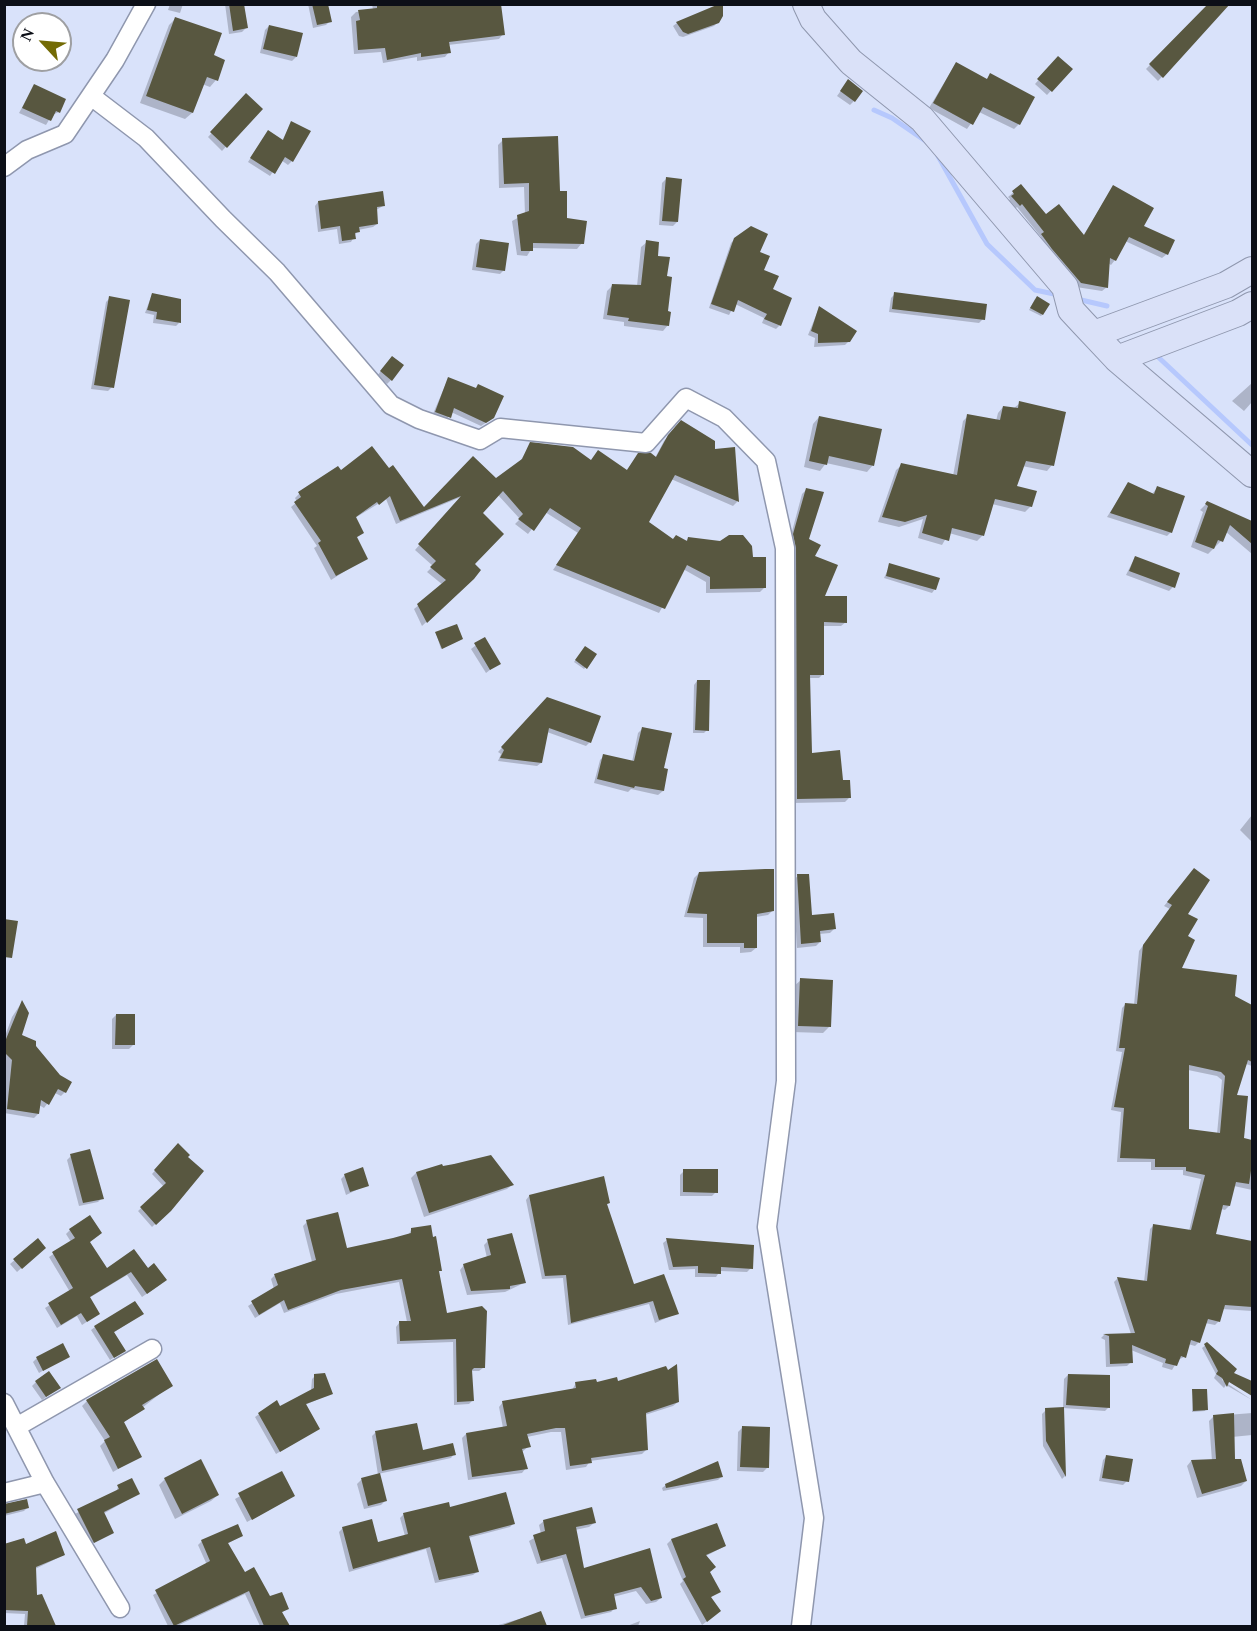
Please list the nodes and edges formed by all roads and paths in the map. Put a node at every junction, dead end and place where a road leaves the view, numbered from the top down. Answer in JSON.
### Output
{"nodes":[{"id":1,"x":146,"y":4,"type":"edge"},
{"id":2,"x":806,"y":4,"type":"edge"},
{"id":3,"x":91,"y":96,"type":"junction"},
{"id":4,"x":4,"y":167,"type":"edge"},
{"id":5,"x":1252,"y":270,"type":"edge"},
{"id":6,"x":1252,"y":305,"type":"edge"},
{"id":7,"x":1094,"y":334,"type":"junction"},
{"id":8,"x":1118,"y":359,"type":"junction"},
{"id":9,"x":1252,"y":474,"type":"edge"},
{"id":10,"x":152,"y":1349,"type":"dead end"},
{"id":11,"x":4,"y":1403,"type":"edge"},
{"id":12,"x":18,"y":1426,"type":"junction"},
{"id":13,"x":45,"y":1483,"type":"junction"},
{"id":14,"x":4,"y":1493,"type":"edge"},
{"id":15,"x":120,"y":1608,"type":"dead end"},
{"id":16,"x":801,"y":1626,"type":"edge"}],
"edges":[{"from":1,"to":3,"type":"street"},
{"from":2,"to":7,"type":"street"},
{"from":3,"to":4,"type":"street"},
{"from":3,"to":16,"type":"street"},
{"from":5,"to":7,"type":"street"},
{"from":6,"to":8,"type":"street"},
{"from":7,"to":8,"type":"street"},
{"from":8,"to":9,"type":"street"},
{"from":10,"to":12,"type":"street"},
{"from":11,"to":12,"type":"street"},
{"from":12,"to":13,"type":"street"},
{"from":13,"to":14,"type":"street"},
{"from":13,"to":15,"type":"street"}]}
